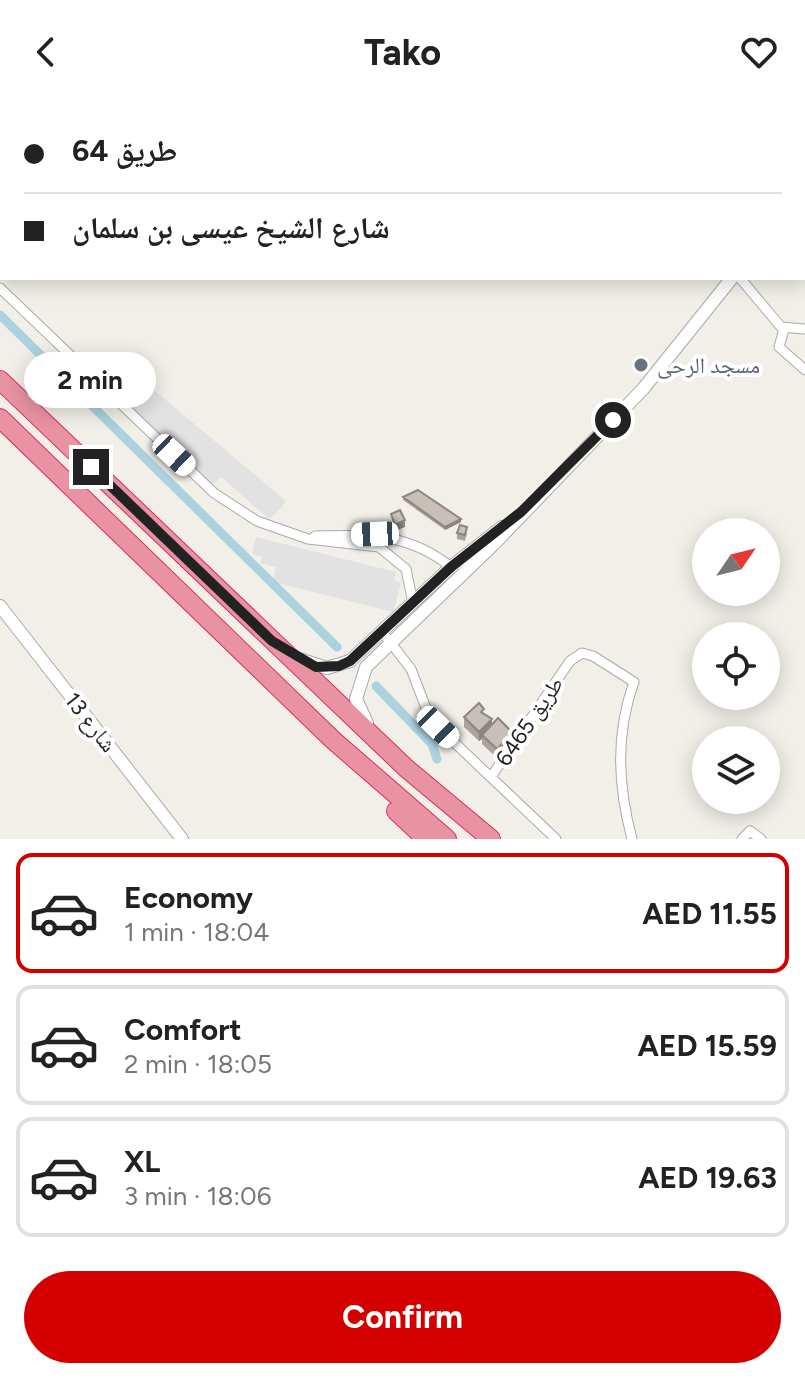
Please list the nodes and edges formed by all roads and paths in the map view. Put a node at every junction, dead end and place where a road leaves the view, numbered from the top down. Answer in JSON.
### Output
{"nodes":[{"id":1,"x":730,"y":280,"type":"edge"},
{"id":2,"x":742,"y":280,"type":"edge"},
{"id":3,"x":0,"y":288,"type":"edge"},
{"id":4,"x":784,"y":329,"type":"junction"},
{"id":5,"x":805,"y":329,"type":"edge"},
{"id":6,"x":805,"y":370,"type":"edge"},
{"id":7,"x":0,"y":380,"type":"edge"},
{"id":8,"x":0,"y":418,"type":"edge"},
{"id":9,"x":373,"y":539,"type":"junction"},
{"id":10,"x":456,"y":572,"type":"junction"},
{"id":11,"x":413,"y":603,"type":"junction"},
{"id":12,"x":0,"y":606,"type":"edge"},
{"id":13,"x":386,"y":637,"type":"junction"},
{"id":14,"x":272,"y":641,"type":"junction"},
{"id":15,"x":333,"y":740,"type":"junction"},
{"id":16,"x":406,"y":768,"type":"junction"},
{"id":17,"x":491,"y":777,"type":"junction"},
{"id":18,"x":182,"y":839,"type":"edge"},
{"id":19,"x":426,"y":839,"type":"edge"},
{"id":20,"x":447,"y":839,"type":"edge"},
{"id":21,"x":491,"y":839,"type":"edge"},
{"id":22,"x":556,"y":839,"type":"edge"},
{"id":23,"x":632,"y":839,"type":"edge"},
{"id":24,"x":742,"y":839,"type":"edge"},
{"id":25,"x":761,"y":839,"type":"edge"}],
"edges":[{"from":1,"to":10,"type":"street"},
{"from":2,"to":4,"type":"street"},
{"from":3,"to":9,"type":"street"},
{"from":4,"to":5,"type":"street"},
{"from":4,"to":6,"type":"street"},
{"from":7,"to":14,"type":"highway"},
{"from":8,"to":15,"type":"highway"},
{"from":9,"to":10,"type":"street"},
{"from":9,"to":11,"type":"street"},
{"from":10,"to":11,"type":"street"},
{"from":10,"to":13,"type":"street"},
{"from":11,"to":13,"type":"street"},
{"from":12,"to":18,"type":"street","name":"شارع 13"},
{"from":13,"to":14,"type":"street"},
{"from":13,"to":16,"type":"street"},
{"from":13,"to":17,"type":"street","name":"طريق 6465"},
{"from":14,"to":16,"type":"highway"},
{"from":15,"to":19,"type":"highway"},
{"from":15,"to":20,"type":"highway"},
{"from":16,"to":21,"type":"highway"},
{"from":17,"to":22,"type":"street"},
{"from":17,"to":23,"type":"street","name":"طريق 6465"},
{"from":24,"to":25,"type":"street"}]}
